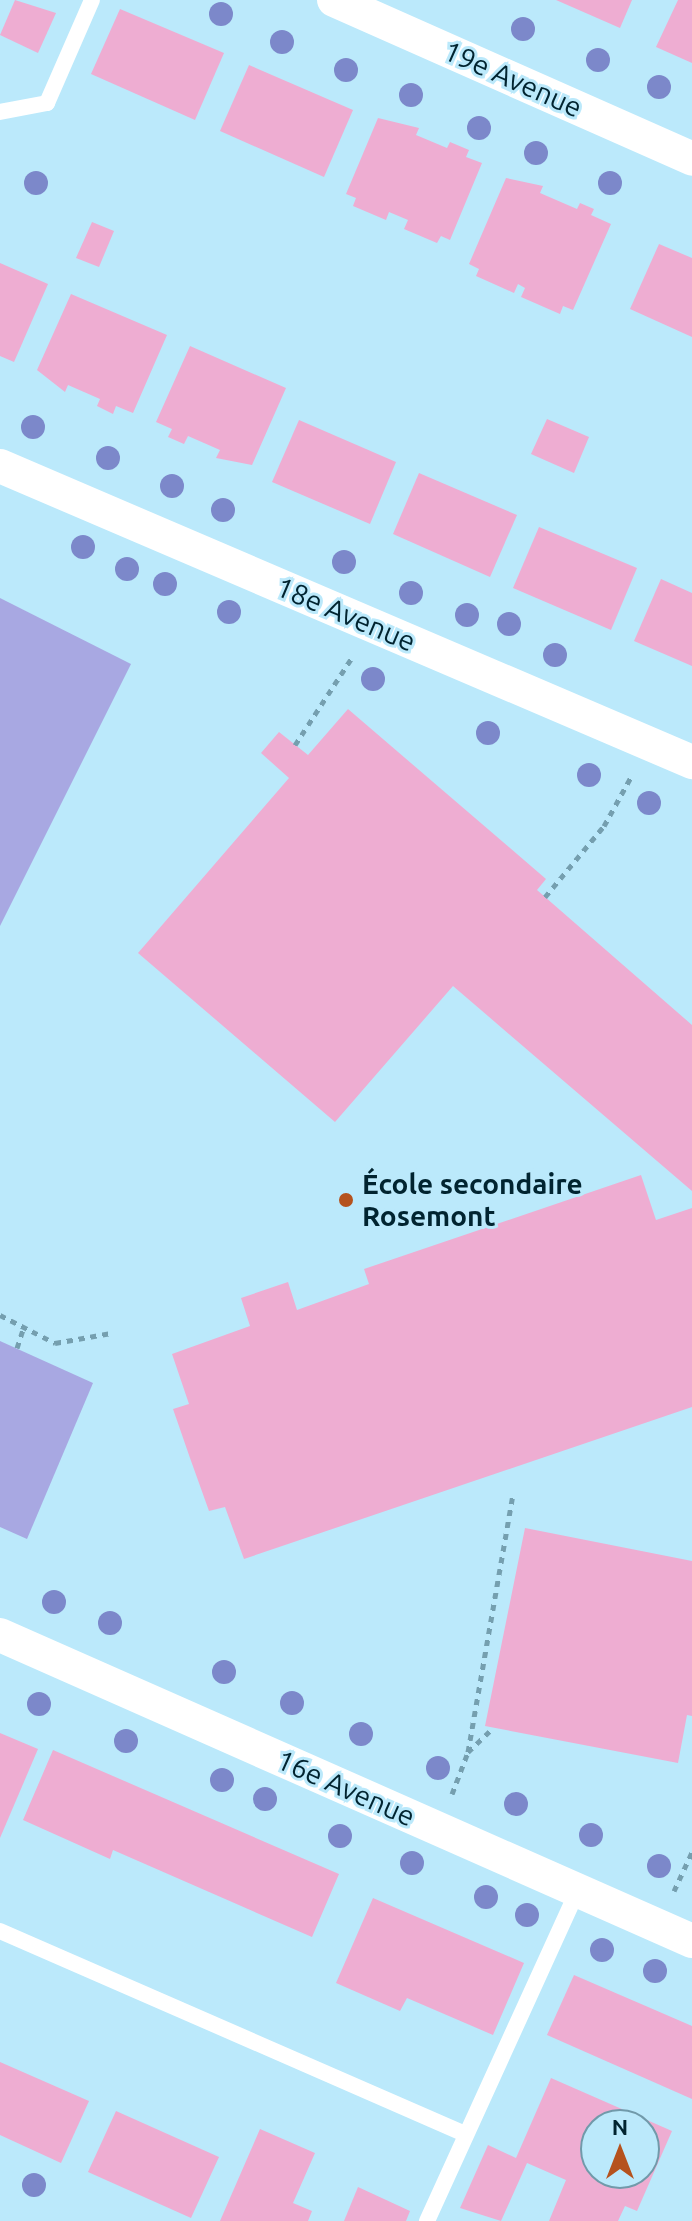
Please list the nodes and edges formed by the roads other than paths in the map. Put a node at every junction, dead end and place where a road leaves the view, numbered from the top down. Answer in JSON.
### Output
{"nodes":[{"id":1,"x":92,"y":0,"type":"edge"},
{"id":2,"x":334,"y":0,"type":"edge"},
{"id":3,"x":0,"y":112,"type":"edge"},
{"id":4,"x":692,"y":159,"type":"edge"},
{"id":5,"x":0,"y":466,"type":"edge"},
{"id":6,"x":692,"y":762,"type":"edge"},
{"id":7,"x":0,"y":1635,"type":"edge"},
{"id":8,"x":578,"y":1890,"type":"junction"},
{"id":9,"x":0,"y":1931,"type":"edge"},
{"id":10,"x":692,"y":1941,"type":"edge"},
{"id":11,"x":465,"y":2134,"type":"junction"},
{"id":12,"x":427,"y":2221,"type":"edge"}],
"edges":[{"from":1,"to":3,"type":"lane"},
{"from":2,"to":4,"type":"street","name":"19e Avenue"},
{"from":5,"to":6,"type":"street","name":"18e Avenue"},
{"from":7,"to":8,"type":"street","name":"16e Avenue"},
{"from":8,"to":10,"type":"street","name":"16e Avenue"},
{"from":8,"to":11,"type":"lane"},
{"from":9,"to":11,"type":"lane"},
{"from":11,"to":12,"type":"lane"}]}
